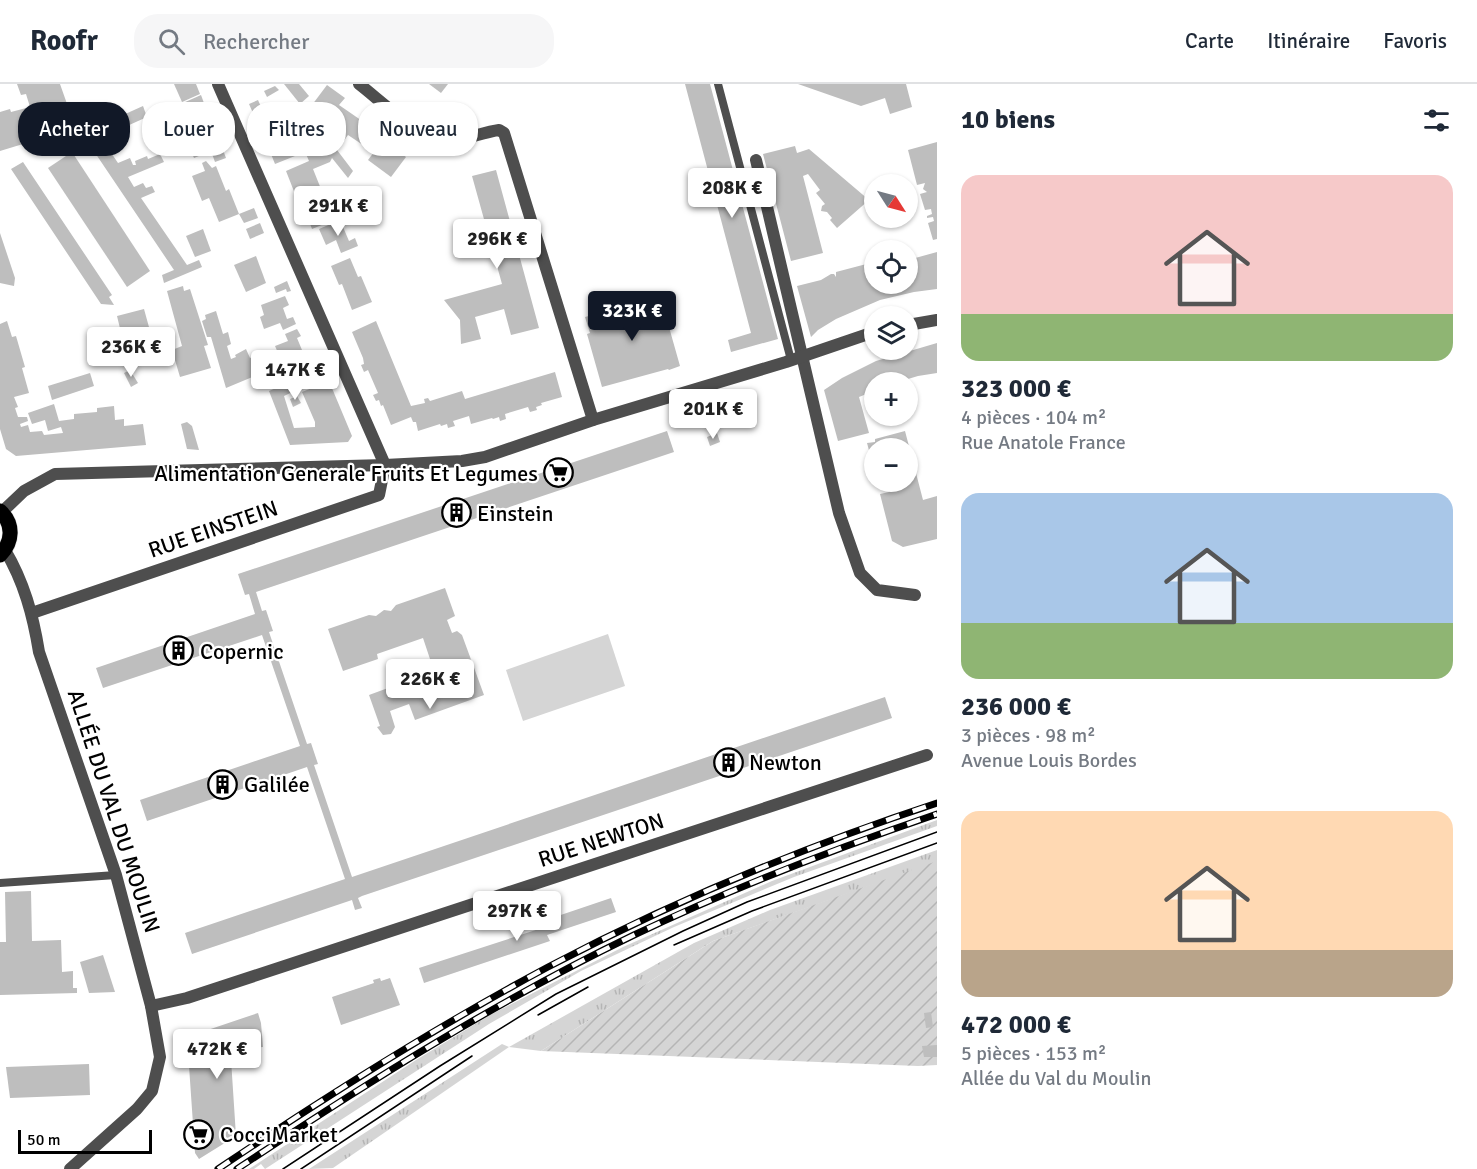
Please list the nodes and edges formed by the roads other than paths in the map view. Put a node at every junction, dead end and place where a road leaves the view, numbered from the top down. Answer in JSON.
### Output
{"nodes":[{"id":1,"x":218,"y":84,"type":"edge"},
{"id":2,"x":359,"y":84,"type":"edge"},
{"id":3,"x":718,"y":84,"type":"edge"},
{"id":4,"x":756,"y":160,"type":"dead end"},
{"id":5,"x":937,"y":320,"type":"edge"},
{"id":6,"x":918,"y":323,"type":"edge"},
{"id":7,"x":864,"y":335,"type":"edge"},
{"id":8,"x":796,"y":358,"type":"junction"},
{"id":9,"x":593,"y":420,"type":"junction"},
{"id":10,"x":386,"y":465,"type":"junction"},
{"id":11,"x":1,"y":511,"type":"edge"},
{"id":12,"x":3,"y":553,"type":"edge"},
{"id":13,"x":915,"y":595,"type":"dead end"},
{"id":14,"x":32,"y":613,"type":"junction"},
{"id":15,"x":927,"y":755,"type":"dead end"},
{"id":16,"x":116,"y":875,"type":"junction"},
{"id":17,"x":0,"y":883,"type":"edge"},
{"id":18,"x":151,"y":1006,"type":"junction"},
{"id":19,"x":70,"y":1169,"type":"edge"}],
"edges":[{"from":1,"to":10,"type":"street"},
{"from":2,"to":9,"type":"street"},
{"from":3,"to":8,"type":"lane"},
{"from":4,"to":8,"type":"street"},
{"from":5,"to":6,"type":"street"},
{"from":7,"to":8,"type":"street"},
{"from":8,"to":9,"type":"street"},
{"from":8,"to":13,"type":"street"},
{"from":9,"to":10,"type":"street"},
{"from":10,"to":11,"type":"street"},
{"from":10,"to":14,"type":"street","name":"RUE EINSTEIN"},
{"from":11,"to":12,"type":"main road"},
{"from":12,"to":14,"type":"street","name":"ALLÉE DU VAL DU MOULIN"},
{"from":14,"to":16,"type":"street","name":"ALLÉE DU VAL DU MOULIN"},
{"from":15,"to":18,"type":"street","name":"RUE NEWTON"},
{"from":16,"to":17,"type":"lane"},
{"from":16,"to":18,"type":"street","name":"ALLÉE DU VAL DU MOULIN"},
{"from":18,"to":19,"type":"street","name":"ALLÉE DU VAL DU MOULIN"}]}
